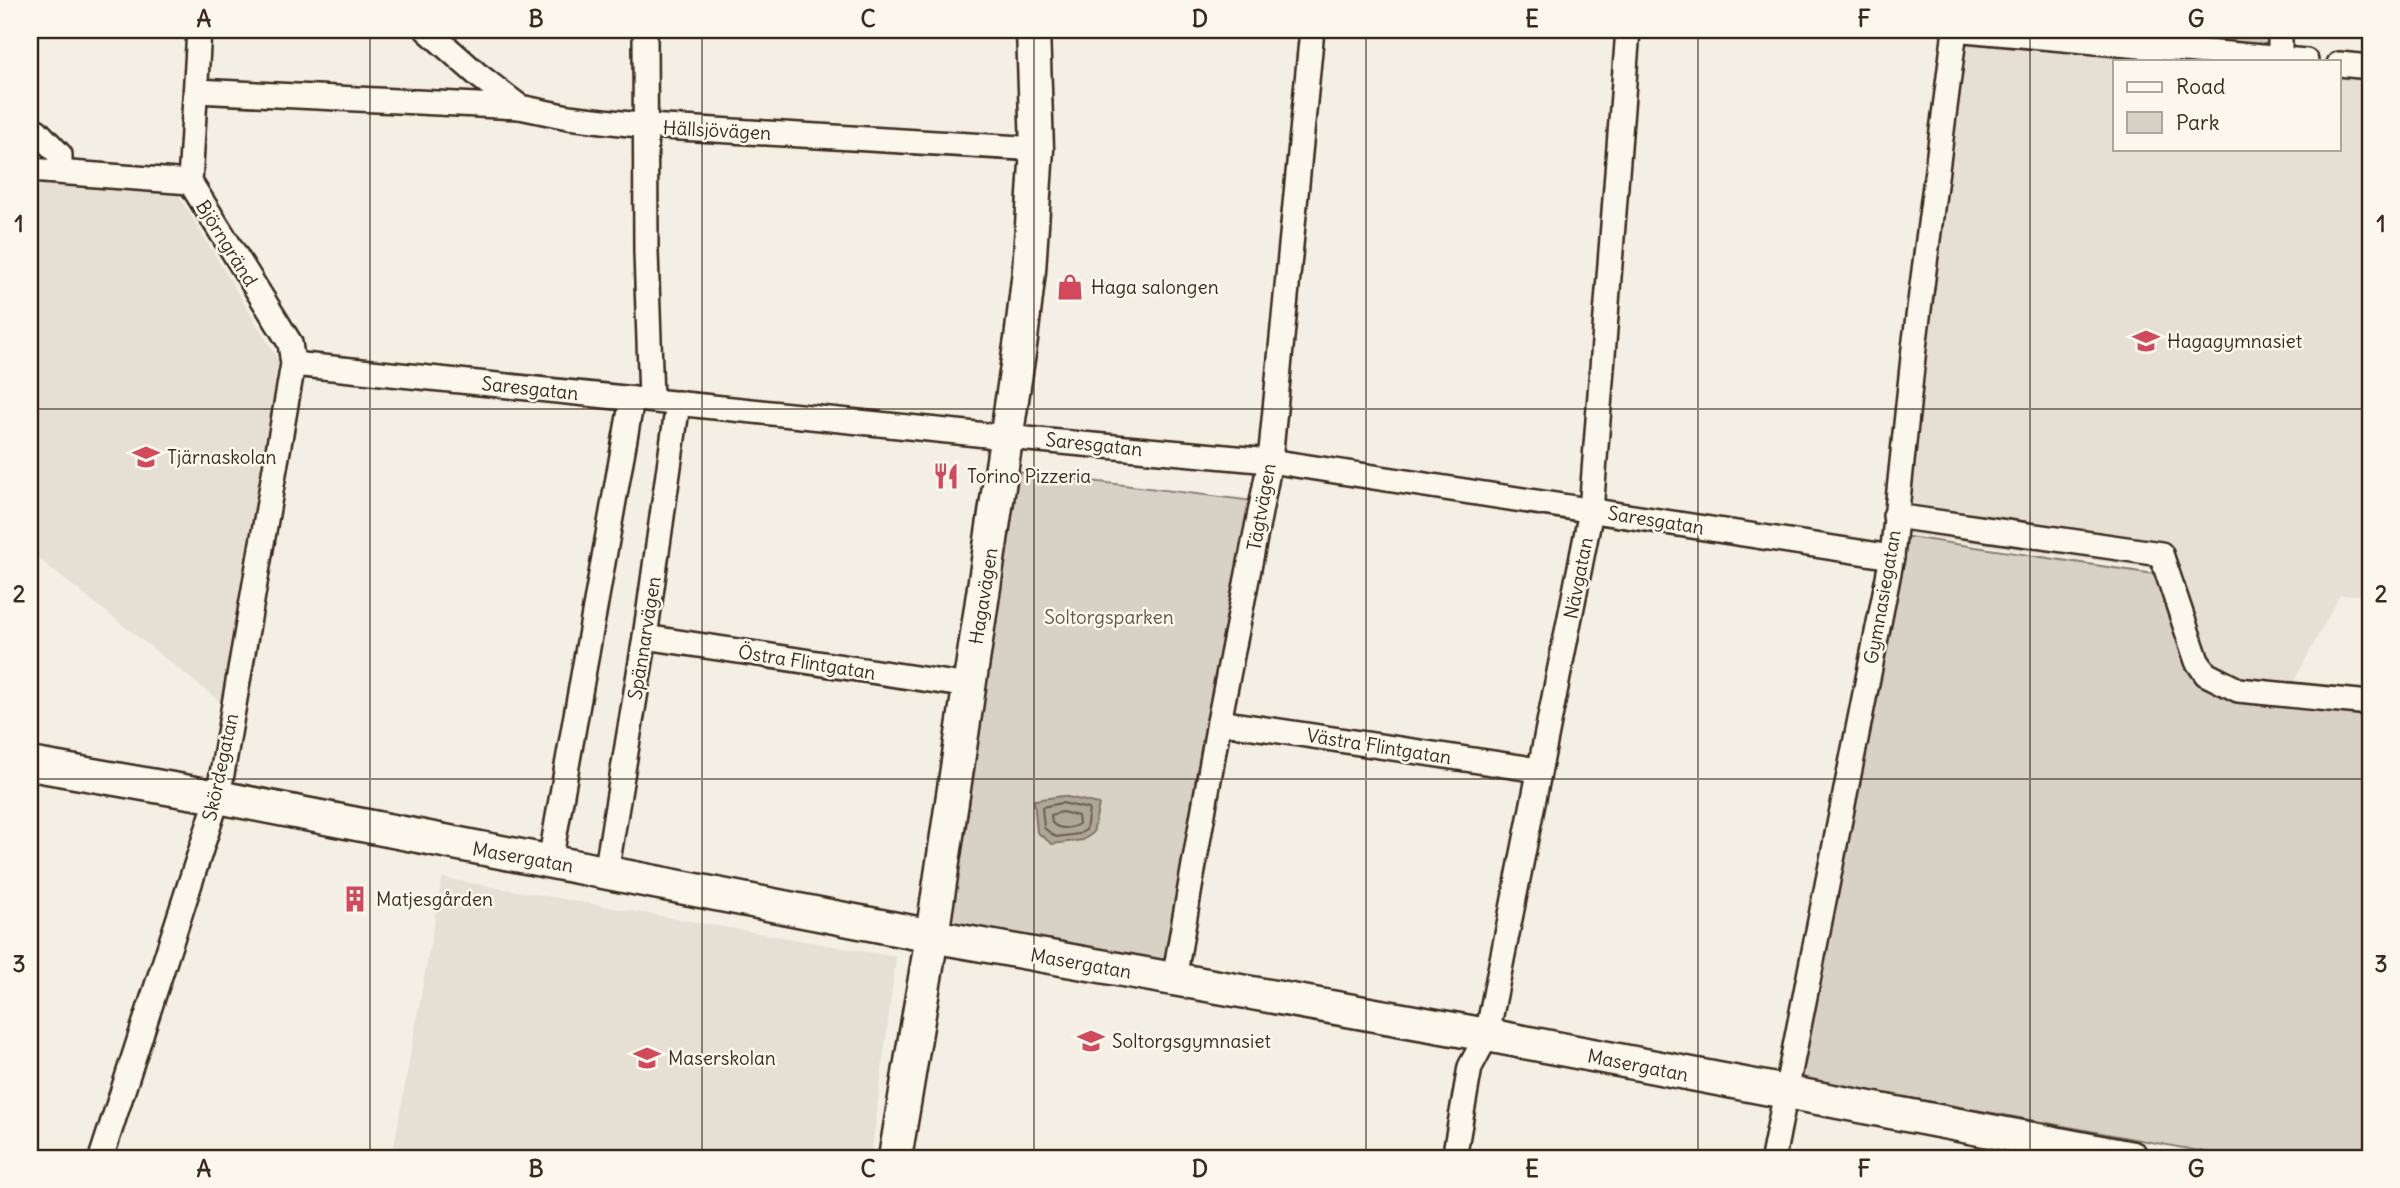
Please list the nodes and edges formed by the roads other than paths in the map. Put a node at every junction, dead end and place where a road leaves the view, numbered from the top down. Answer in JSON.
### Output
{"nodes":[{"id":1,"x":199,"y":30,"type":"edge"},
{"id":2,"x":427,"y":30,"type":"edge"},
{"id":3,"x":645,"y":30,"type":"edge"},
{"id":4,"x":1033,"y":30,"type":"edge"},
{"id":5,"x":1312,"y":30,"type":"edge"},
{"id":6,"x":1628,"y":30,"type":"edge"},
{"id":7,"x":1955,"y":30,"type":"edge"},
{"id":8,"x":1964,"y":30,"type":"edge"},
{"id":9,"x":2280,"y":30,"type":"edge"},
{"id":10,"x":2280,"y":59,"type":"junction"},
{"id":11,"x":2293,"y":60,"type":"edge"},
{"id":12,"x":2340,"y":64,"type":"edge"},
{"id":13,"x":2370,"y":67,"type":"edge"},
{"id":14,"x":195,"y":91,"type":"junction"},
{"id":15,"x":520,"y":107,"type":"junction"},
{"id":16,"x":647,"y":126,"type":"junction"},
{"id":17,"x":30,"y":131,"type":"edge"},
{"id":18,"x":1037,"y":149,"type":"junction"},
{"id":19,"x":30,"y":170,"type":"edge"},
{"id":20,"x":60,"y":170,"type":"junction"},
{"id":21,"x":190,"y":182,"type":"junction"},
{"id":22,"x":293,"y":364,"type":"junction"},
{"id":23,"x":641,"y":399,"type":"junction"},
{"id":24,"x":678,"y":403,"type":"junction"},
{"id":25,"x":1006,"y":437,"type":"junction"},
{"id":26,"x":1270,"y":461,"type":"junction"},
{"id":27,"x":1591,"y":510,"type":"junction"},
{"id":28,"x":1895,"y":516,"type":"junction"},
{"id":29,"x":1892,"y":557,"type":"junction"},
{"id":30,"x":645,"y":637,"type":"junction"},
{"id":31,"x":969,"y":686,"type":"junction"},
{"id":32,"x":2370,"y":703,"type":"edge"},
{"id":33,"x":1219,"y":722,"type":"junction"},
{"id":34,"x":30,"y":764,"type":"edge"},
{"id":35,"x":1539,"y":770,"type":"junction"},
{"id":36,"x":218,"y":797,"type":"junction"},
{"id":37,"x":550,"y":862,"type":"junction"},
{"id":38,"x":606,"y":873,"type":"junction"},
{"id":39,"x":932,"y":936,"type":"junction"},
{"id":40,"x":1174,"y":979,"type":"junction"},
{"id":41,"x":1488,"y":1035,"type":"junction"},
{"id":42,"x":1787,"y":1094,"type":"junction"},
{"id":43,"x":101,"y":1158,"type":"edge"},
{"id":44,"x":895,"y":1158,"type":"edge"},
{"id":45,"x":1454,"y":1158,"type":"edge"},
{"id":46,"x":1773,"y":1158,"type":"edge"},
{"id":47,"x":2132,"y":1158,"type":"edge"}],
"edges":[{"from":1,"to":14,"type":"street","name":"Björngränd"},
{"from":2,"to":15,"type":"street","name":"Hällsjövägen"},
{"from":3,"to":16,"type":"street"},
{"from":4,"to":18,"type":"street","name":"Hagavägen"},
{"from":5,"to":26,"type":"street","name":"Tägtvägen"},
{"from":6,"to":27,"type":"street","name":"Nävgatan"},
{"from":7,"to":28,"type":"street","name":"Gymnasiegatan"},
{"from":8,"to":10,"type":"street"},
{"from":9,"to":10,"type":"street"},
{"from":10,"to":11,"type":"street"},
{"from":12,"to":13,"type":"street"},
{"from":14,"to":15,"type":"street"},
{"from":14,"to":21,"type":"street","name":"Björngränd"},
{"from":15,"to":16,"type":"street","name":"Hällsjövägen"},
{"from":16,"to":18,"type":"street","name":"Hällsjövägen"},
{"from":16,"to":23,"type":"street"},
{"from":17,"to":20,"type":"street"},
{"from":18,"to":25,"type":"street","name":"Hagavägen"},
{"from":19,"to":20,"type":"street"},
{"from":20,"to":21,"type":"street"},
{"from":21,"to":22,"type":"street","name":"Björngränd"},
{"from":22,"to":23,"type":"street","name":"Saresgatan"},
{"from":22,"to":36,"type":"street","name":"Skördegatan"},
{"from":23,"to":24,"type":"street","name":"Saresgatan"},
{"from":23,"to":37,"type":"street"},
{"from":24,"to":25,"type":"street","name":"Saresgatan"},
{"from":24,"to":30,"type":"street","name":"Spännarvägen"},
{"from":25,"to":26,"type":"street","name":"Saresgatan"},
{"from":25,"to":31,"type":"street","name":"Hagavägen"},
{"from":26,"to":27,"type":"street","name":"Saresgatan"},
{"from":26,"to":33,"type":"street","name":"Tägtvägen"},
{"from":27,"to":29,"type":"street","name":"Saresgatan"},
{"from":27,"to":35,"type":"street","name":"Nävgatan"},
{"from":28,"to":29,"type":"street","name":"Gymnasiegatan"},
{"from":28,"to":32,"type":"street"},
{"from":29,"to":42,"type":"street","name":"Gymnasiegatan"},
{"from":30,"to":31,"type":"street","name":"Östra Flintgatan"},
{"from":30,"to":38,"type":"street","name":"Spännarvägen"},
{"from":31,"to":39,"type":"street","name":"Hagavägen"},
{"from":33,"to":35,"type":"street","name":"Västra Flintgatan"},
{"from":33,"to":40,"type":"street","name":"Tägtvägen"},
{"from":34,"to":36,"type":"street","name":"Masergatan"},
{"from":35,"to":41,"type":"street","name":"Nävgatan"},
{"from":36,"to":37,"type":"street","name":"Masergatan"},
{"from":36,"to":43,"type":"street","name":"Skördegatan"},
{"from":37,"to":38,"type":"street","name":"Masergatan"},
{"from":38,"to":39,"type":"street","name":"Masergatan"},
{"from":39,"to":40,"type":"street","name":"Masergatan"},
{"from":39,"to":44,"type":"street","name":"Hagavägen"},
{"from":40,"to":41,"type":"street","name":"Masergatan"},
{"from":41,"to":42,"type":"street","name":"Masergatan"},
{"from":41,"to":45,"type":"street","name":"Nävgatan"},
{"from":42,"to":46,"type":"street","name":"Gymnasiegatan"},
{"from":42,"to":47,"type":"street","name":"Masergatan"}]}
